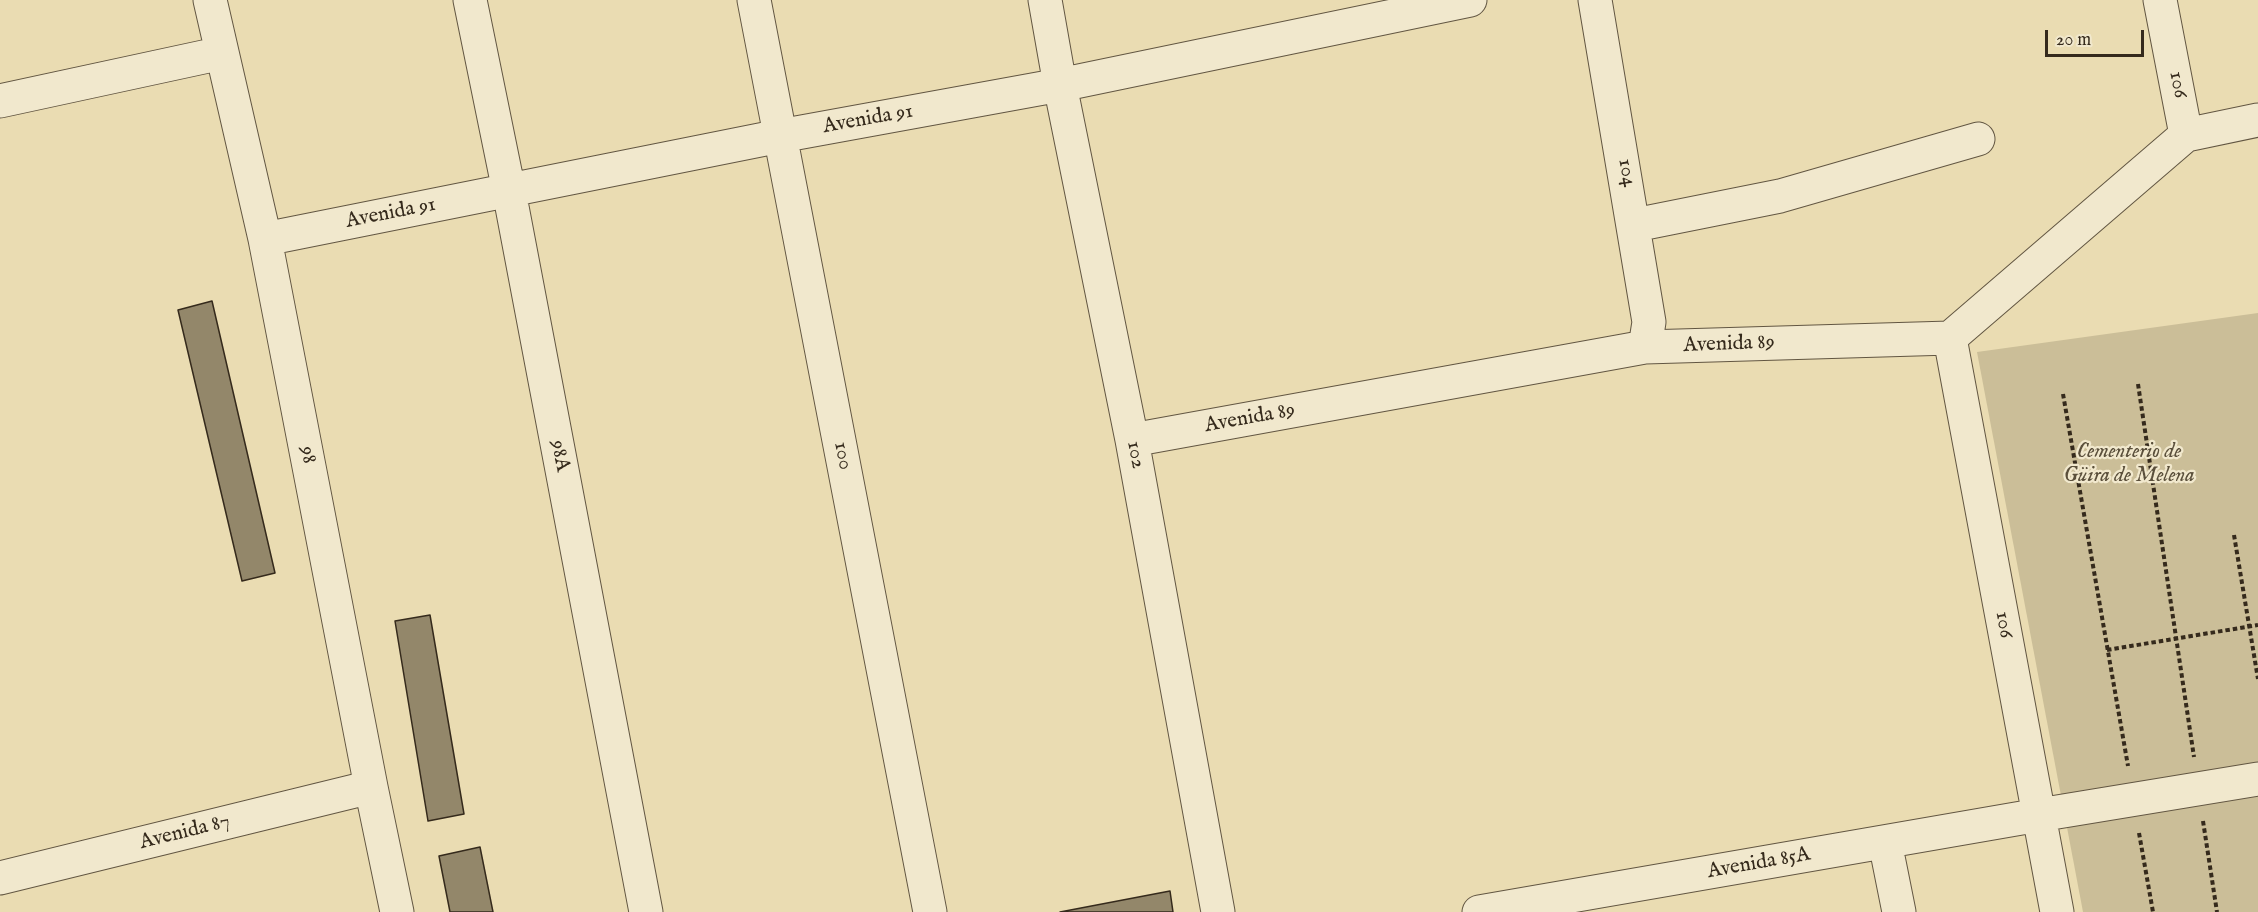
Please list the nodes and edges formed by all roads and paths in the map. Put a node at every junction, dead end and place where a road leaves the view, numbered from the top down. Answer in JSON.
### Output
{"nodes":[{"id":1,"x":210,"y":0,"type":"edge"},
{"id":2,"x":470,"y":0,"type":"edge"},
{"id":3,"x":754,"y":0,"type":"edge"},
{"id":4,"x":1046,"y":0,"type":"edge"},
{"id":5,"x":1470,"y":0,"type":"edge"},
{"id":6,"x":1595,"y":0,"type":"edge"},
{"id":7,"x":2160,"y":0,"type":"edge"},
{"id":8,"x":222,"y":53,"type":"junction"},
{"id":9,"x":1060,"y":85,"type":"junction"},
{"id":10,"x":0,"y":101,"type":"edge"},
{"id":11,"x":2258,"y":120,"type":"edge"},
{"id":12,"x":2186,"y":135,"type":"junction"},
{"id":13,"x":780,"y":136,"type":"junction"},
{"id":14,"x":1978,"y":139,"type":"dead end"},
{"id":15,"x":509,"y":191,"type":"junction"},
{"id":16,"x":1635,"y":225,"type":"junction"},
{"id":17,"x":265,"y":239,"type":"junction"},
{"id":18,"x":1950,"y":338,"type":"junction"},
{"id":19,"x":1645,"y":347,"type":"junction"},
{"id":20,"x":2138,"y":384,"type":"dead end"},
{"id":21,"x":2063,"y":394,"type":"dead end"},
{"id":22,"x":1132,"y":440,"type":"junction"},
{"id":23,"x":2234,"y":535,"type":"dead end"},
{"id":24,"x":2258,"y":625,"type":"edge"},
{"id":25,"x":2249,"y":626,"type":"junction"},
{"id":26,"x":2176,"y":639,"type":"junction"},
{"id":27,"x":2107,"y":650,"type":"junction"},
{"id":28,"x":2258,"y":679,"type":"edge"},
{"id":29,"x":2258,"y":779,"type":"edge"},
{"id":30,"x":371,"y":787,"type":"junction"},
{"id":31,"x":2199,"y":789,"type":"junction"},
{"id":32,"x":2134,"y":800,"type":"junction"},
{"id":33,"x":2039,"y":815,"type":"junction"},
{"id":34,"x":1885,"y":842,"type":"junction"},
{"id":35,"x":0,"y":878,"type":"edge"},
{"id":36,"x":397,"y":912,"type":"edge"},
{"id":37,"x":646,"y":912,"type":"edge"},
{"id":38,"x":930,"y":912,"type":"edge"},
{"id":39,"x":1218,"y":912,"type":"edge"},
{"id":40,"x":1479,"y":912,"type":"edge"},
{"id":41,"x":1899,"y":912,"type":"edge"},
{"id":42,"x":2057,"y":912,"type":"edge"},
{"id":43,"x":2153,"y":912,"type":"edge"},
{"id":44,"x":2217,"y":912,"type":"edge"}],
"edges":[{"from":1,"to":8,"type":"street","name":"98"},
{"from":2,"to":15,"type":"street","name":"98A"},
{"from":3,"to":13,"type":"street","name":"100"},
{"from":4,"to":9,"type":"street","name":"102"},
{"from":5,"to":9,"type":"street","name":"Avenida 91"},
{"from":6,"to":16,"type":"street","name":"104"},
{"from":7,"to":12,"type":"street","name":"106"},
{"from":8,"to":10,"type":"street"},
{"from":8,"to":17,"type":"street","name":"98"},
{"from":9,"to":13,"type":"street","name":"Avenida 91"},
{"from":9,"to":22,"type":"street","name":"102"},
{"from":11,"to":12,"type":"street"},
{"from":12,"to":18,"type":"street"},
{"from":13,"to":15,"type":"street","name":"Avenida 91"},
{"from":13,"to":38,"type":"street","name":"100"},
{"from":14,"to":16,"type":"street"},
{"from":15,"to":17,"type":"street","name":"Avenida 91"},
{"from":15,"to":37,"type":"street","name":"98A"},
{"from":16,"to":19,"type":"street","name":"104"},
{"from":17,"to":30,"type":"street","name":"98"},
{"from":18,"to":19,"type":"street","name":"Avenida 89"},
{"from":18,"to":33,"type":"street","name":"106"},
{"from":19,"to":22,"type":"street","name":"Avenida 89"},
{"from":20,"to":26,"type":"path"},
{"from":21,"to":27,"type":"path"},
{"from":22,"to":39,"type":"street","name":"102"},
{"from":23,"to":25,"type":"path"},
{"from":24,"to":25,"type":"path"},
{"from":25,"to":26,"type":"path"},
{"from":25,"to":28,"type":"path"},
{"from":26,"to":27,"type":"path"},
{"from":26,"to":31,"type":"path"},
{"from":27,"to":32,"type":"path"},
{"from":29,"to":31,"type":"street","name":"Avenida 85A"},
{"from":30,"to":35,"type":"street","name":"Avenida 87"},
{"from":30,"to":36,"type":"street","name":"98"},
{"from":31,"to":32,"type":"street","name":"Avenida 85A"},
{"from":31,"to":44,"type":"path"},
{"from":32,"to":33,"type":"street","name":"Avenida 85A"},
{"from":32,"to":43,"type":"path"},
{"from":33,"to":34,"type":"street","name":"Avenida 85A"},
{"from":33,"to":42,"type":"street","name":"106"},
{"from":34,"to":40,"type":"street","name":"Avenida 85A"},
{"from":34,"to":41,"type":"street"}]}
